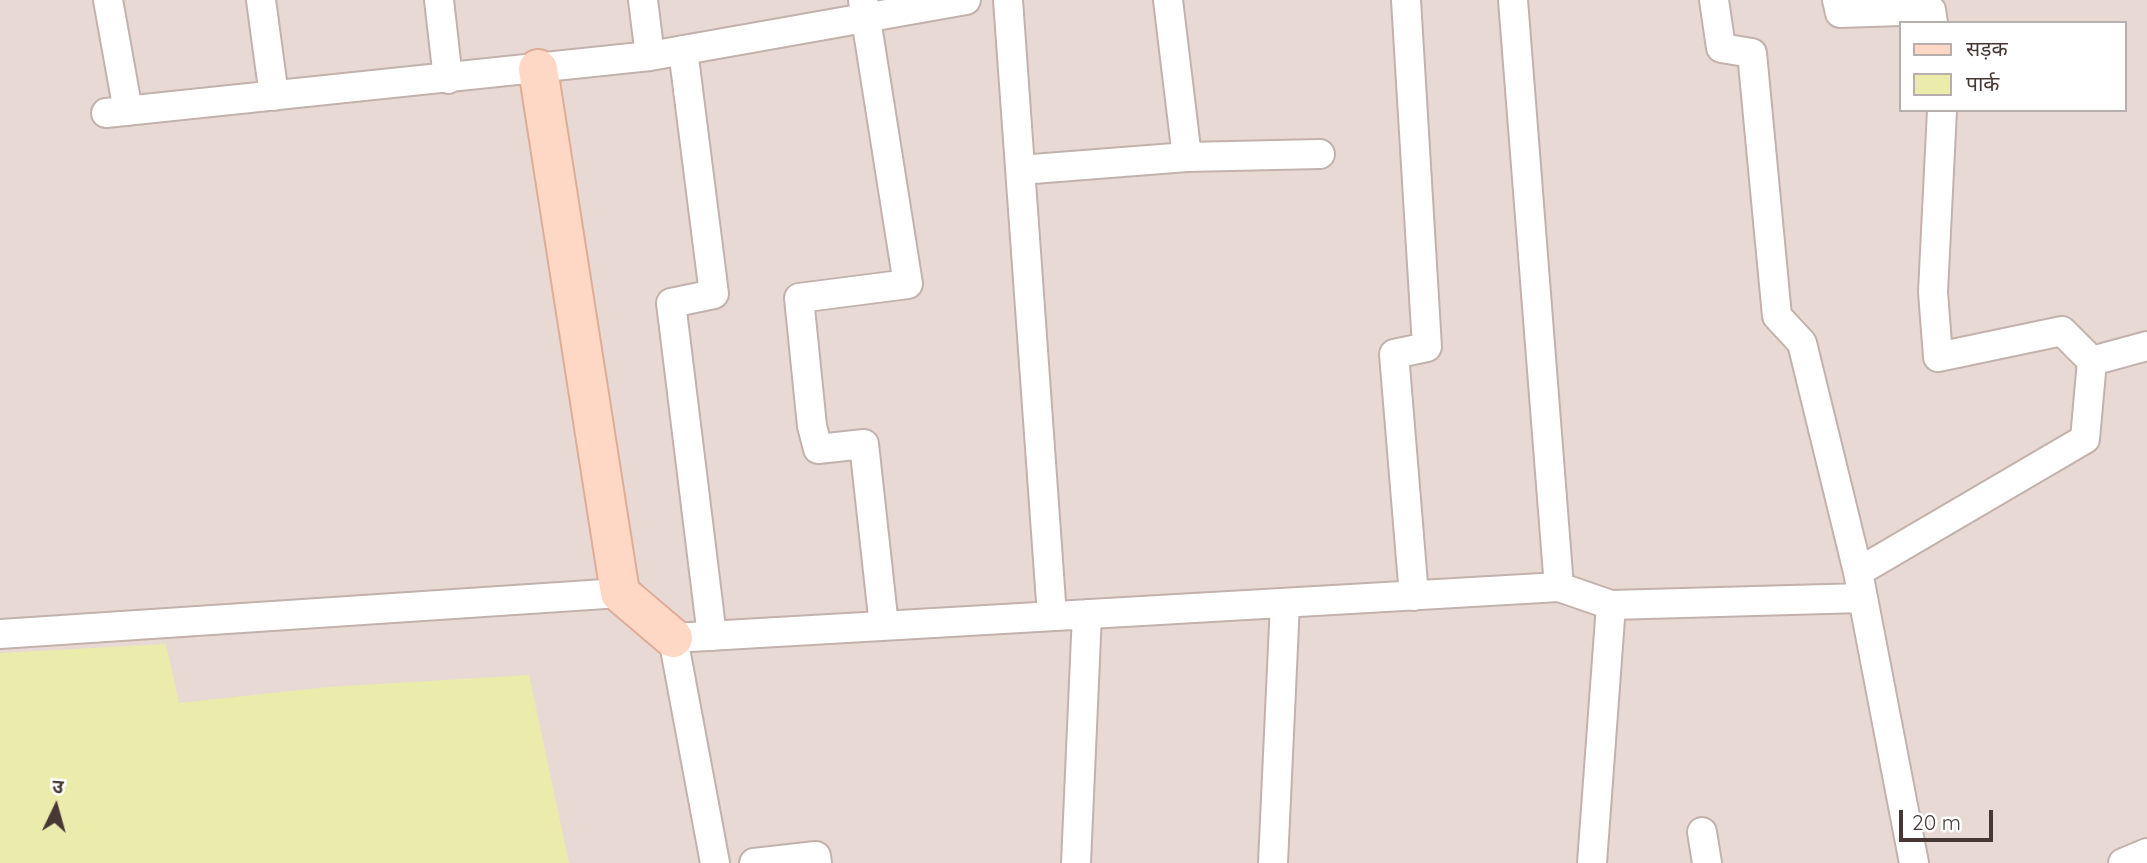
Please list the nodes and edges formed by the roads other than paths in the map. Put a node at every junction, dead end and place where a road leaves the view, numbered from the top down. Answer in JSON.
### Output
{"nodes":[{"id":1,"x":108,"y":0,"type":"edge"},
{"id":2,"x":261,"y":0,"type":"edge"},
{"id":3,"x":439,"y":0,"type":"edge"},
{"id":4,"x":643,"y":0,"type":"edge"},
{"id":5,"x":1008,"y":0,"type":"edge"},
{"id":6,"x":1168,"y":0,"type":"edge"},
{"id":7,"x":1406,"y":0,"type":"edge"},
{"id":8,"x":1513,"y":0,"type":"edge"},
{"id":9,"x":1714,"y":0,"type":"edge"},
{"id":10,"x":1837,"y":0,"type":"edge"},
{"id":11,"x":960,"y":1,"type":"edge"},
{"id":12,"x":865,"y":9,"type":"edge"},
{"id":13,"x":1933,"y":21,"type":"edge"},
{"id":14,"x":683,"y":50,"type":"junction"},
{"id":15,"x":650,"y":56,"type":"junction"},
{"id":16,"x":538,"y":69,"type":"junction"},
{"id":17,"x":448,"y":79,"type":"junction"},
{"id":18,"x":274,"y":96,"type":"junction"},
{"id":19,"x":1942,"y":112,"type":"edge"},
{"id":20,"x":1320,"y":154,"type":"dead end"},
{"id":21,"x":1187,"y":157,"type":"junction"},
{"id":22,"x":1020,"y":170,"type":"junction"},
{"id":23,"x":2147,"y":346,"type":"edge"},
{"id":24,"x":2092,"y":361,"type":"junction"},
{"id":25,"x":1861,"y":585,"type":"junction"},
{"id":26,"x":1559,"y":587,"type":"junction"},
{"id":27,"x":620,"y":593,"type":"junction"},
{"id":28,"x":1414,"y":596,"type":"junction"},
{"id":29,"x":1285,"y":603,"type":"junction"},
{"id":30,"x":1611,"y":605,"type":"junction"},
{"id":31,"x":1087,"y":614,"type":"junction"},
{"id":32,"x":1052,"y":616,"type":"junction"},
{"id":33,"x":884,"y":626,"type":"junction"},
{"id":34,"x":0,"y":634,"type":"edge"},
{"id":35,"x":712,"y":636,"type":"junction"},
{"id":36,"x":673,"y":638,"type":"junction"},
{"id":37,"x":1702,"y":832,"type":"dead end"},
{"id":38,"x":2147,"y":853,"type":"edge"},
{"id":39,"x":715,"y":863,"type":"edge"},
{"id":40,"x":754,"y":863,"type":"edge"},
{"id":41,"x":817,"y":863,"type":"edge"},
{"id":42,"x":1076,"y":863,"type":"edge"},
{"id":43,"x":1273,"y":863,"type":"edge"},
{"id":44,"x":1592,"y":863,"type":"edge"},
{"id":45,"x":1707,"y":863,"type":"edge"},
{"id":46,"x":1914,"y":863,"type":"edge"},
{"id":47,"x":2123,"y":863,"type":"edge"}],
"edges":[{"from":1,"to":18,"type":"street"},
{"from":2,"to":18,"type":"street"},
{"from":3,"to":17,"type":"street"},
{"from":4,"to":15,"type":"street"},
{"from":5,"to":22,"type":"street"},
{"from":6,"to":21,"type":"street"},
{"from":7,"to":28,"type":"street"},
{"from":8,"to":26,"type":"street"},
{"from":9,"to":25,"type":"street"},
{"from":10,"to":13,"type":"street"},
{"from":11,"to":12,"type":"street"},
{"from":12,"to":14,"type":"street"},
{"from":12,"to":33,"type":"street"},
{"from":14,"to":15,"type":"street"},
{"from":14,"to":35,"type":"street"},
{"from":15,"to":16,"type":"street"},
{"from":16,"to":17,"type":"street"},
{"from":16,"to":27,"type":"street"},
{"from":17,"to":18,"type":"street"},
{"from":19,"to":24,"type":"street"},
{"from":20,"to":21,"type":"street"},
{"from":21,"to":22,"type":"street"},
{"from":22,"to":32,"type":"street"},
{"from":23,"to":24,"type":"street"},
{"from":24,"to":25,"type":"street"},
{"from":25,"to":30,"type":"street"},
{"from":25,"to":46,"type":"street"},
{"from":26,"to":28,"type":"street"},
{"from":26,"to":30,"type":"street"},
{"from":27,"to":34,"type":"street"},
{"from":27,"to":36,"type":"street"},
{"from":28,"to":29,"type":"street"},
{"from":29,"to":31,"type":"street"},
{"from":29,"to":43,"type":"street"},
{"from":30,"to":44,"type":"street"},
{"from":31,"to":32,"type":"street"},
{"from":31,"to":42,"type":"street"},
{"from":32,"to":33,"type":"street"},
{"from":33,"to":35,"type":"street"},
{"from":35,"to":36,"type":"street"},
{"from":36,"to":39,"type":"street"},
{"from":37,"to":45,"type":"street"},
{"from":38,"to":47,"type":"street"},
{"from":40,"to":41,"type":"street"}]}
